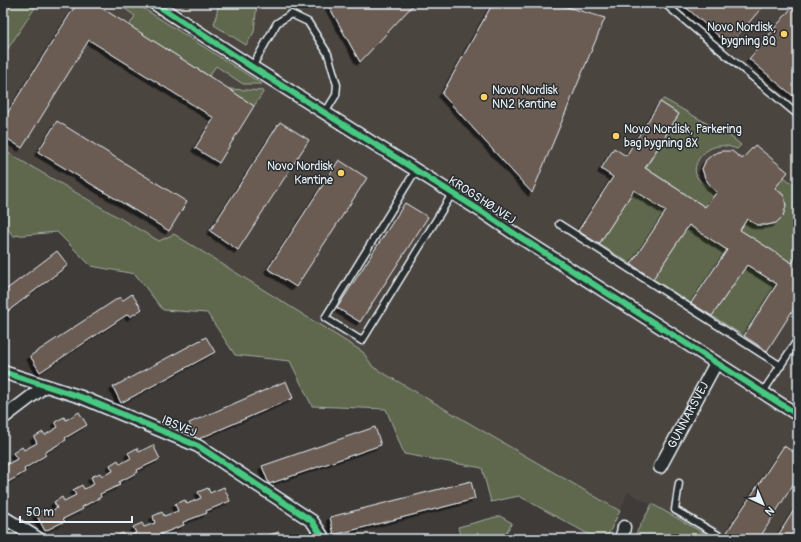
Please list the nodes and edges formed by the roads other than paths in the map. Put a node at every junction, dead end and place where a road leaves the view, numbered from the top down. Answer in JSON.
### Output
{"nodes":[{"id":1,"x":154,"y":3,"type":"edge"},
{"id":2,"x":664,"y":3,"type":"edge"},
{"id":3,"x":252,"y":67,"type":"junction"},
{"id":4,"x":325,"y":113,"type":"junction"},
{"id":5,"x":798,"y":115,"type":"edge"},
{"id":6,"x":416,"y":170,"type":"junction"},
{"id":7,"x":452,"y":194,"type":"junction"},
{"id":8,"x":559,"y":224,"type":"dead end"},
{"id":9,"x":798,"y":339,"type":"edge"},
{"id":10,"x":716,"y":363,"type":"junction"},
{"id":11,"x":781,"y":366,"type":"junction"},
{"id":12,"x":3,"y":372,"type":"edge"},
{"id":13,"x":45,"y":386,"type":"junction"},
{"id":14,"x":762,"y":392,"type":"junction"},
{"id":15,"x":798,"y":415,"type":"edge"},
{"id":16,"x":3,"y":418,"type":"edge"},
{"id":17,"x":660,"y":467,"type":"dead end"},
{"id":18,"x":679,"y":483,"type":"dead end"},
{"id":19,"x":3,"y":517,"type":"edge"},
{"id":20,"x":624,"y":527,"type":"dead end"},
{"id":21,"x":39,"y":539,"type":"edge"},
{"id":22,"x":324,"y":539,"type":"edge"},
{"id":23,"x":620,"y":539,"type":"edge"},
{"id":24,"x":725,"y":539,"type":"edge"}],
"edges":[{"from":1,"to":3,"type":"street","name":"KROGSHØJVEJ"},
{"from":2,"to":5,"type":"lane"},
{"from":3,"to":4,"type":"street","name":"KROGSHØJVEJ"},
{"from":3,"to":4,"type":"lane"},
{"from":4,"to":6,"type":"street","name":"KROGSHØJVEJ"},
{"from":6,"to":7,"type":"street","name":"KROGSHØJVEJ"},
{"from":6,"to":7,"type":"lane"},
{"from":7,"to":10,"type":"street","name":"KROGSHØJVEJ"},
{"from":8,"to":11,"type":"lane"},
{"from":9,"to":11,"type":"lane"},
{"from":10,"to":14,"type":"street","name":"KROGSHØJVEJ"},
{"from":10,"to":17,"type":"street","name":"GUNNARSVEJ"},
{"from":11,"to":14,"type":"lane"},
{"from":12,"to":13,"type":"street","name":"IBSVEJ"},
{"from":13,"to":16,"type":"street"},
{"from":13,"to":22,"type":"street","name":"IBSVEJ"},
{"from":14,"to":15,"type":"street","name":"KROGSHØJVEJ"},
{"from":18,"to":24,"type":"lane"},
{"from":19,"to":21,"type":"street"},
{"from":20,"to":23,"type":"street"}]}
